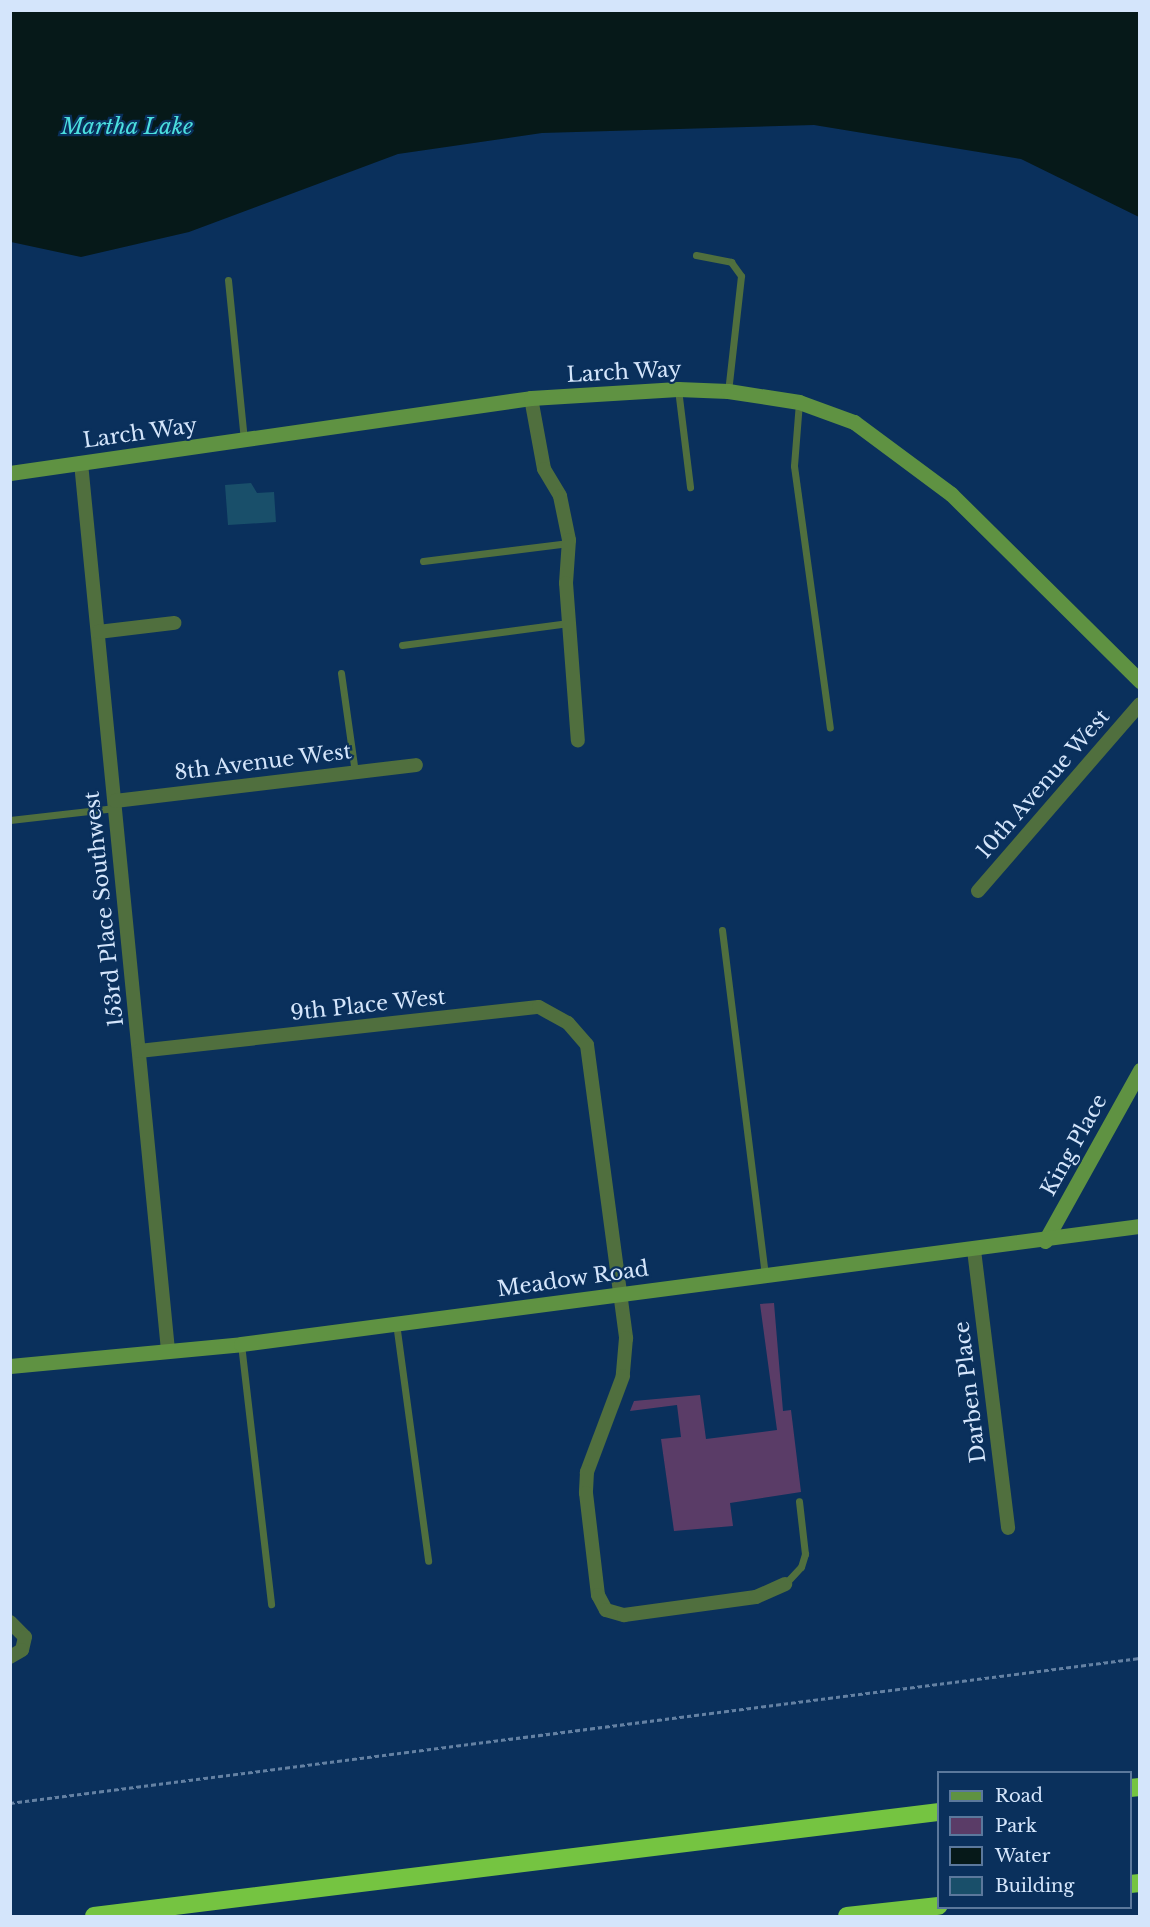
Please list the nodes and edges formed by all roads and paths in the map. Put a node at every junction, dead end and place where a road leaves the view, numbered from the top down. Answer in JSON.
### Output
{"nodes":[{"id":1,"x":696,"y":255,"type":"dead end"},
{"id":2,"x":228,"y":280,"type":"dead end"},
{"id":3,"x":678,"y":389,"type":"junction"},
{"id":4,"x":728,"y":391,"type":"junction"},
{"id":5,"x":531,"y":398,"type":"junction"},
{"id":6,"x":799,"y":402,"type":"junction"},
{"id":7,"x":244,"y":440,"type":"junction"},
{"id":8,"x":81,"y":463,"type":"junction"},
{"id":9,"x":10,"y":473,"type":"edge"},
{"id":10,"x":690,"y":487,"type":"dead end"},
{"id":11,"x":569,"y":543,"type":"junction"},
{"id":12,"x":423,"y":561,"type":"dead end"},
{"id":13,"x":174,"y":623,"type":"dead end"},
{"id":14,"x":569,"y":623,"type":"junction"},
{"id":15,"x":98,"y":632,"type":"junction"},
{"id":16,"x":402,"y":645,"type":"dead end"},
{"id":17,"x":341,"y":674,"type":"dead end"},
{"id":18,"x":1140,"y":681,"type":"edge"},
{"id":19,"x":1140,"y":704,"type":"edge"},
{"id":20,"x":830,"y":728,"type":"dead end"},
{"id":21,"x":578,"y":741,"type":"dead end"},
{"id":22,"x":416,"y":765,"type":"dead end"},
{"id":23,"x":355,"y":772,"type":"junction"},
{"id":24,"x":115,"y":805,"type":"junction"},
{"id":25,"x":10,"y":820,"type":"edge"},
{"id":26,"x":978,"y":891,"type":"dead end"},
{"id":27,"x":722,"y":930,"type":"dead end"},
{"id":28,"x":139,"y":1051,"type":"junction"},
{"id":29,"x":1140,"y":1070,"type":"edge"},
{"id":30,"x":1140,"y":1226,"type":"edge"},
{"id":31,"x":1045,"y":1240,"type":"junction"},
{"id":32,"x":974,"y":1250,"type":"junction"},
{"id":33,"x":765,"y":1274,"type":"junction"},
{"id":34,"x":620,"y":1294,"type":"junction"},
{"id":35,"x":396,"y":1323,"type":"junction"},
{"id":36,"x":241,"y":1344,"type":"junction"},
{"id":37,"x":168,"y":1351,"type":"junction"},
{"id":38,"x":10,"y":1366,"type":"edge"},
{"id":39,"x":798,"y":1501,"type":"dead end"},
{"id":40,"x":1008,"y":1528,"type":"dead end"},
{"id":41,"x":428,"y":1561,"type":"dead end"},
{"id":42,"x":785,"y":1584,"type":"joint"},
{"id":43,"x":271,"y":1604,"type":"dead end"},
{"id":44,"x":10,"y":1622,"type":"edge"},
{"id":45,"x":10,"y":1658,"type":"edge"},
{"id":46,"x":1140,"y":1658,"type":"edge"},
{"id":47,"x":10,"y":1803,"type":"edge"},
{"id":48,"x":937,"y":1812,"type":"edge"},
{"id":49,"x":937,"y":1906,"type":"edge"},
{"id":50,"x":94,"y":1917,"type":"edge"},
{"id":51,"x":848,"y":1917,"type":"edge"}],
"edges":[{"from":1,"to":4,"type":"lane"},
{"from":2,"to":7,"type":"lane"},
{"from":3,"to":4,"type":"street","name":"Larch Way"},
{"from":3,"to":5,"type":"street","name":"Larch Way"},
{"from":3,"to":10,"type":"lane"},
{"from":4,"to":6,"type":"street","name":"Larch Way"},
{"from":5,"to":7,"type":"street","name":"Larch Way"},
{"from":5,"to":11,"type":"street"},
{"from":6,"to":18,"type":"street","name":"Larch Way"},
{"from":6,"to":20,"type":"lane"},
{"from":7,"to":8,"type":"street","name":"Larch Way"},
{"from":8,"to":9,"type":"street","name":"Larch Way"},
{"from":8,"to":15,"type":"street","name":"153rd Place Southwest"},
{"from":11,"to":12,"type":"lane"},
{"from":11,"to":14,"type":"street"},
{"from":13,"to":15,"type":"street"},
{"from":14,"to":16,"type":"lane"},
{"from":14,"to":21,"type":"street"},
{"from":15,"to":24,"type":"street","name":"153rd Place Southwest"},
{"from":17,"to":23,"type":"lane"},
{"from":19,"to":26,"type":"street","name":"10th Avenue West"},
{"from":22,"to":23,"type":"street","name":"8th Avenue West"},
{"from":23,"to":24,"type":"street","name":"8th Avenue West"},
{"from":24,"to":25,"type":"lane"},
{"from":24,"to":28,"type":"street","name":"153rd Place Southwest"},
{"from":27,"to":33,"type":"lane"},
{"from":28,"to":34,"type":"street","name":"9th Place West"},
{"from":28,"to":37,"type":"street","name":"153rd Place Southwest"},
{"from":29,"to":31,"type":"street","name":"King Place"},
{"from":30,"to":31,"type":"street","name":"Meadow Road"},
{"from":31,"to":32,"type":"street","name":"Meadow Road"},
{"from":32,"to":33,"type":"street","name":"Meadow Road"},
{"from":32,"to":40,"type":"street","name":"Darben Place"},
{"from":33,"to":34,"type":"street","name":"Meadow Road"},
{"from":34,"to":35,"type":"street","name":"Meadow Road"},
{"from":34,"to":42,"type":"street"},
{"from":35,"to":36,"type":"street","name":"Meadow Road"},
{"from":35,"to":41,"type":"lane"},
{"from":36,"to":37,"type":"street","name":"Meadow Road"},
{"from":36,"to":43,"type":"lane"},
{"from":37,"to":38,"type":"street","name":"Meadow Road"},
{"from":39,"to":42,"type":"lane"},
{"from":44,"to":45,"type":"street"},
{"from":46,"to":47,"type":"path"},
{"from":48,"to":50,"type":"highway"},
{"from":49,"to":51,"type":"highway"}]}
